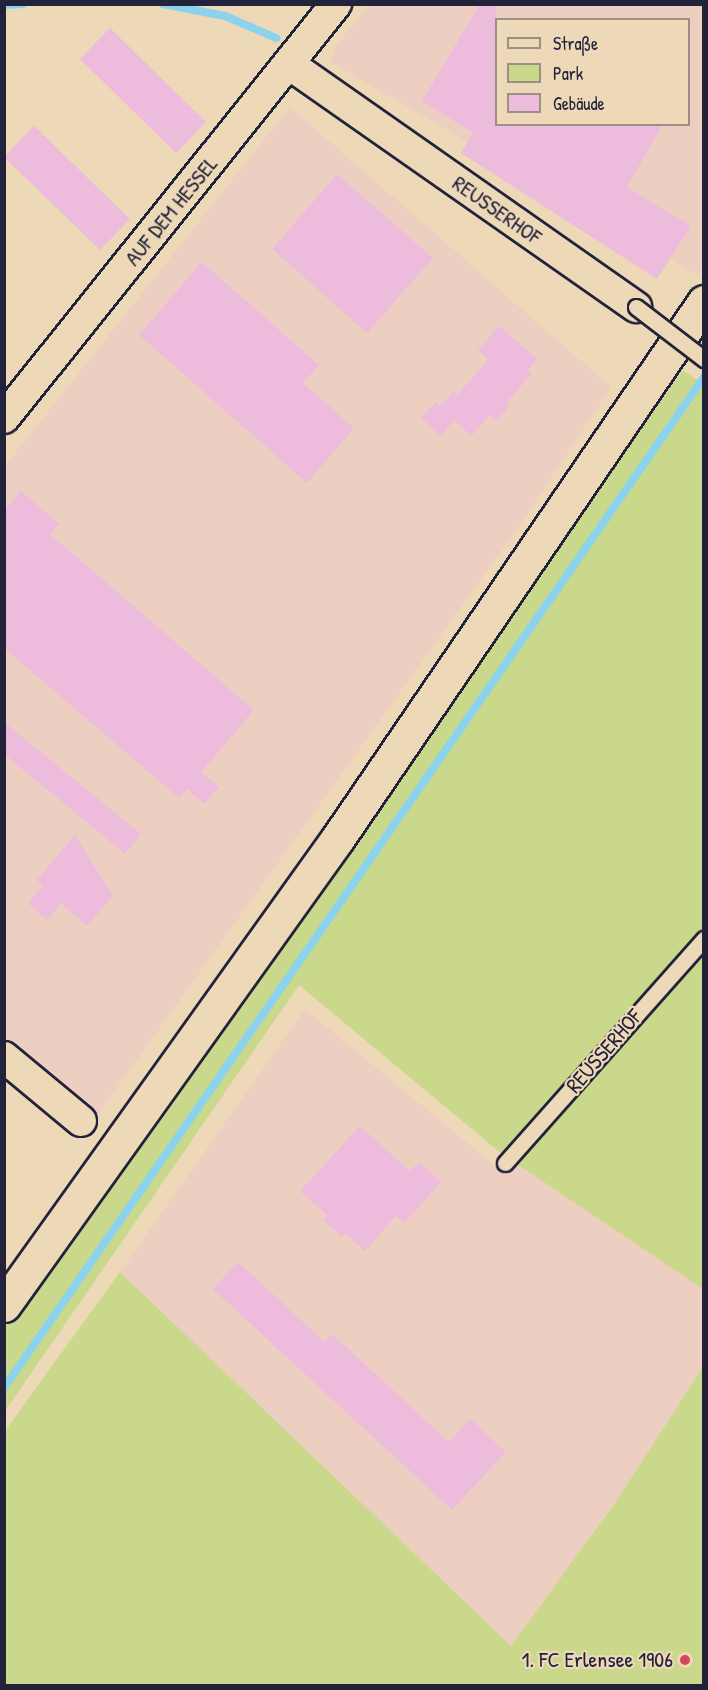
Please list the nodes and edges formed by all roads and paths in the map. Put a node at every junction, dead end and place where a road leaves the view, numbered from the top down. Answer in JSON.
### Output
{"nodes":[{"id":1,"x":336,"y":4,"type":"edge"},
{"id":2,"x":289,"y":64,"type":"junction"},
{"id":3,"x":704,"y":302,"type":"edge"},
{"id":4,"x":636,"y":307,"type":"joint"},
{"id":5,"x":704,"y":359,"type":"edge"},
{"id":6,"x":4,"y":418,"type":"edge"},
{"id":7,"x":704,"y":939,"type":"edge"},
{"id":8,"x":4,"y":1057,"type":"edge"},
{"id":9,"x":81,"y":1121,"type":"dead end"},
{"id":10,"x":505,"y":1163,"type":"dead end"},
{"id":11,"x":4,"y":1305,"type":"edge"}],
"edges":[{"from":1,"to":2,"type":"street","name":"AUF DEM HESSEL"},
{"from":2,"to":4,"type":"street","name":"REUSSERHOF"},
{"from":2,"to":6,"type":"street","name":"AUF DEM HESSEL"},
{"from":3,"to":11,"type":"main road"},
{"from":4,"to":5,"type":"lane","name":"REUSSERHOF","bridge":true},
{"from":7,"to":10,"type":"lane","name":"REUSSERHOF"},
{"from":8,"to":9,"type":"street"}]}
